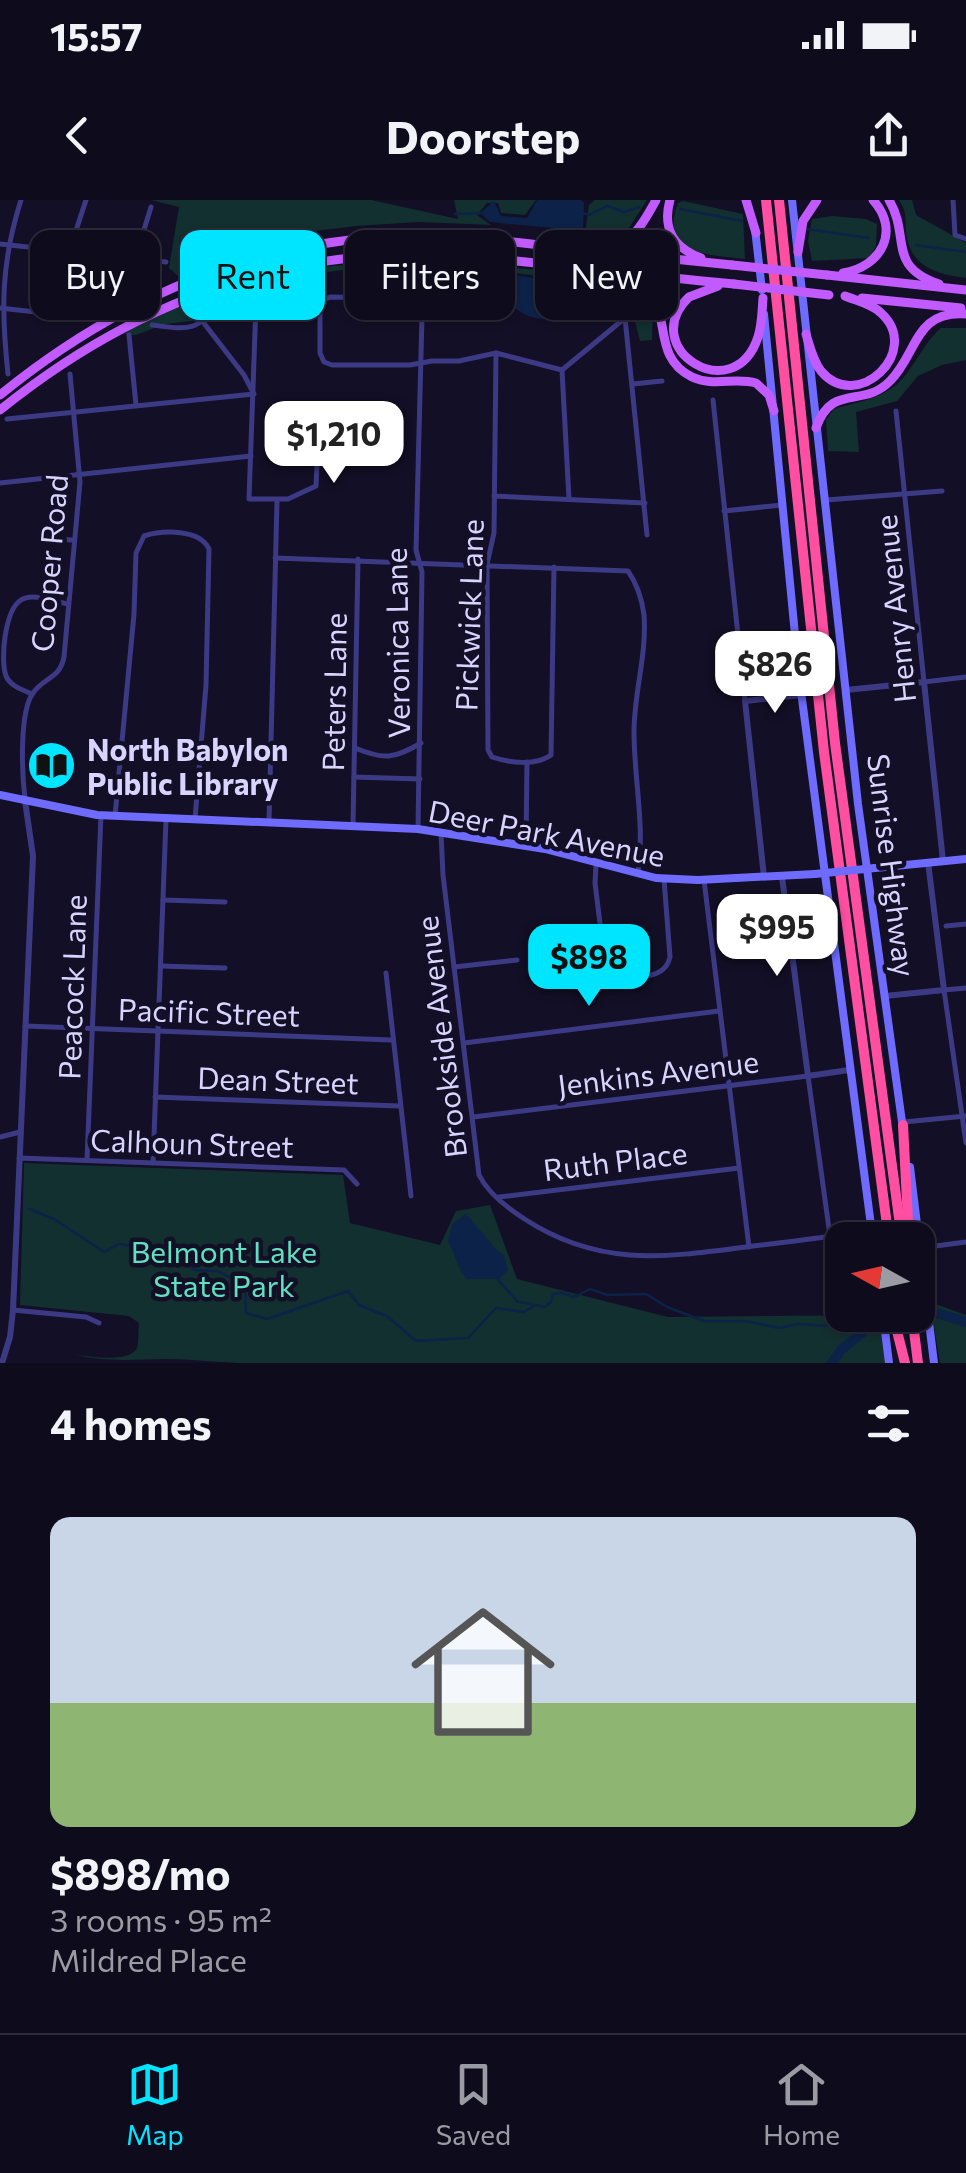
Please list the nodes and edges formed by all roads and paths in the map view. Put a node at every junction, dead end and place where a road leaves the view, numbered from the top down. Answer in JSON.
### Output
{"nodes":[{"id":1,"x":21,"y":200,"type":"edge"},
{"id":2,"x":86,"y":200,"type":"edge"},
{"id":3,"x":656,"y":200,"type":"edge"},
{"id":4,"x":670,"y":200,"type":"edge"},
{"id":5,"x":749,"y":200,"type":"edge"},
{"id":6,"x":766,"y":200,"type":"edge"},
{"id":7,"x":778,"y":200,"type":"edge"},
{"id":8,"x":792,"y":200,"type":"edge"},
{"id":9,"x":817,"y":200,"type":"edge"},
{"id":10,"x":873,"y":200,"type":"edge"},
{"id":11,"x":889,"y":200,"type":"edge"},
{"id":12,"x":953,"y":200,"type":"edge"},
{"id":13,"x":152,"y":207,"type":"dead end"},
{"id":14,"x":77,"y":230,"type":"edge"},
{"id":15,"x":144,"y":230,"type":"edge"},
{"id":16,"x":638,"y":230,"type":"edge"},
{"id":17,"x":756,"y":232,"type":"joint"},
{"id":18,"x":966,"y":238,"type":"edge"},
{"id":19,"x":4,"y":245,"type":"edge"},
{"id":20,"x":535,"y":245,"type":"edge"},
{"id":21,"x":30,"y":248,"type":"edge"},
{"id":22,"x":798,"y":252,"type":"junction"},
{"id":23,"x":678,"y":260,"type":"edge"},
{"id":24,"x":160,"y":261,"type":"edge"},
{"id":25,"x":166,"y":262,"type":"dead end"},
{"id":26,"x":718,"y":264,"type":"junction"},
{"id":27,"x":535,"y":265,"type":"edge"},
{"id":28,"x":826,"y":275,"type":"junction"},
{"id":29,"x":678,"y":278,"type":"edge"},
{"id":30,"x":734,"y":284,"type":"junction"},
{"id":31,"x":961,"y":290,"type":"edge"},
{"id":32,"x":845,"y":296,"type":"junction"},
{"id":33,"x":763,"y":298,"type":"junction"},
{"id":34,"x":0,"y":308,"type":"edge"},
{"id":35,"x":30,"y":311,"type":"edge"},
{"id":36,"x":966,"y":311,"type":"edge"},
{"id":37,"x":256,"y":320,"type":"edge"},
{"id":38,"x":320,"y":320,"type":"edge"},
{"id":39,"x":421,"y":320,"type":"edge"},
{"id":40,"x":662,"y":320,"type":"edge"},
{"id":41,"x":203,"y":322,"type":"joint"},
{"id":42,"x":152,"y":325,"type":"dead end"},
{"id":43,"x":806,"y":334,"type":"junction"},
{"id":44,"x":129,"y":335,"type":"dead end"},
{"id":45,"x":496,"y":353,"type":"junction"},
{"id":46,"x":420,"y":363,"type":"junction"},
{"id":47,"x":562,"y":370,"type":"junction"},
{"id":48,"x":8,"y":374,"type":"dead end"},
{"id":49,"x":70,"y":374,"type":"dead end"},
{"id":50,"x":662,"y":381,"type":"dead end"},
{"id":51,"x":633,"y":384,"type":"junction"},
{"id":52,"x":254,"y":394,"type":"junction"},
{"id":53,"x":0,"y":395,"type":"edge"},
{"id":54,"x":713,"y":400,"type":"dead end"},
{"id":55,"x":136,"y":406,"type":"junction"},
{"id":56,"x":326,"y":410,"type":"dead end"},
{"id":57,"x":774,"y":411,"type":"junction"},
{"id":58,"x":896,"y":411,"type":"dead end"},
{"id":59,"x":74,"y":412,"type":"junction"},
{"id":60,"x":4,"y":414,"type":"edge"},
{"id":61,"x":816,"y":428,"type":"junction"},
{"id":62,"x":251,"y":456,"type":"junction"},
{"id":63,"x":80,"y":475,"type":"junction"},
{"id":64,"x":0,"y":483,"type":"edge"},
{"id":65,"x":942,"y":490,"type":"dead end"},
{"id":66,"x":904,"y":493,"type":"junction"},
{"id":67,"x":494,"y":496,"type":"junction"},
{"id":68,"x":569,"y":499,"type":"junction"},
{"id":69,"x":276,"y":500,"type":"junction"},
{"id":70,"x":826,"y":500,"type":"junction"},
{"id":71,"x":644,"y":503,"type":"junction"},
{"id":72,"x":782,"y":505,"type":"junction"},
{"id":73,"x":724,"y":511,"type":"junction"},
{"id":74,"x":647,"y":535,"type":"dead end"},
{"id":75,"x":47,"y":538,"type":"dead end"},
{"id":76,"x":74,"y":540,"type":"junction"},
{"id":77,"x":275,"y":558,"type":"junction"},
{"id":78,"x":358,"y":559,"type":"junction"},
{"id":79,"x":418,"y":561,"type":"junction"},
{"id":80,"x":488,"y":564,"type":"junction"},
{"id":81,"x":554,"y":567,"type":"junction"},
{"id":82,"x":69,"y":604,"type":"junction"},
{"id":83,"x":966,"y":678,"type":"edge"},
{"id":84,"x":924,"y":682,"type":"junction"},
{"id":85,"x":846,"y":690,"type":"junction"},
{"id":86,"x":32,"y":694,"type":"junction"},
{"id":87,"x":802,"y":695,"type":"junction"},
{"id":88,"x":745,"y":700,"type":"junction"},
{"id":89,"x":421,"y":743,"type":"junction"},
{"id":90,"x":354,"y":748,"type":"junction"},
{"id":91,"x":528,"y":762,"type":"junction"},
{"id":92,"x":354,"y":777,"type":"junction"},
{"id":93,"x":420,"y":779,"type":"junction"},
{"id":94,"x":0,"y":796,"type":"edge"},
{"id":95,"x":25,"y":801,"type":"junction"},
{"id":96,"x":101,"y":815,"type":"junction"},
{"id":97,"x":116,"y":816,"type":"junction"},
{"id":98,"x":166,"y":818,"type":"junction"},
{"id":99,"x":195,"y":819,"type":"junction"},
{"id":100,"x":269,"y":822,"type":"junction"},
{"id":101,"x":354,"y":825,"type":"junction"},
{"id":102,"x":418,"y":829,"type":"junction"},
{"id":103,"x":441,"y":832,"type":"junction"},
{"id":104,"x":526,"y":846,"type":"junction"},
{"id":105,"x":966,"y":859,"type":"edge"},
{"id":106,"x":943,"y":861,"type":"junction"},
{"id":107,"x":928,"y":862,"type":"junction"},
{"id":108,"x":596,"y":864,"type":"junction"},
{"id":109,"x":638,"y":875,"type":"junction"},
{"id":110,"x":764,"y":878,"type":"junction"},
{"id":111,"x":782,"y":878,"type":"junction"},
{"id":112,"x":664,"y":879,"type":"junction"},
{"id":113,"x":704,"y":880,"type":"junction"},
{"id":114,"x":163,"y":900,"type":"junction"},
{"id":115,"x":225,"y":902,"type":"dead end"},
{"id":116,"x":966,"y":924,"type":"edge"},
{"id":117,"x":946,"y":926,"type":"dead end"},
{"id":118,"x":518,"y":960,"type":"dead end"},
{"id":119,"x":161,"y":966,"type":"junction"},
{"id":120,"x":225,"y":968,"type":"dead end"},
{"id":121,"x":454,"y":968,"type":"junction"},
{"id":122,"x":386,"y":973,"type":"dead end"},
{"id":123,"x":966,"y":988,"type":"edge"},
{"id":124,"x":944,"y":990,"type":"junction"},
{"id":125,"x":885,"y":996,"type":"junction"},
{"id":126,"x":719,"y":1012,"type":"junction"},
{"id":127,"x":25,"y":1026,"type":"junction"},
{"id":128,"x":92,"y":1029,"type":"junction"},
{"id":129,"x":158,"y":1032,"type":"junction"},
{"id":130,"x":391,"y":1040,"type":"junction"},
{"id":131,"x":464,"y":1043,"type":"junction"},
{"id":132,"x":966,"y":1051,"type":"edge"},
{"id":133,"x":953,"y":1052,"type":"junction"},
{"id":134,"x":850,"y":1070,"type":"junction"},
{"id":135,"x":808,"y":1076,"type":"junction"},
{"id":136,"x":728,"y":1086,"type":"junction"},
{"id":137,"x":156,"y":1097,"type":"junction"},
{"id":138,"x":399,"y":1106,"type":"junction"},
{"id":139,"x":964,"y":1116,"type":"edge"},
{"id":140,"x":472,"y":1118,"type":"junction"},
{"id":141,"x":902,"y":1124,"type":"junction"},
{"id":142,"x":20,"y":1132,"type":"junction"},
{"id":143,"x":0,"y":1137,"type":"edge"},
{"id":144,"x":966,"y":1144,"type":"edge"},
{"id":145,"x":19,"y":1158,"type":"junction"},
{"id":146,"x":87,"y":1160,"type":"junction"},
{"id":147,"x":153,"y":1163,"type":"junction"},
{"id":148,"x":739,"y":1168,"type":"junction"},
{"id":149,"x":358,"y":1184,"type":"dead end"},
{"id":150,"x":410,"y":1196,"type":"dead end"},
{"id":151,"x":497,"y":1197,"type":"junction"},
{"id":152,"x":828,"y":1222,"type":"edge"},
{"id":153,"x":872,"y":1222,"type":"edge"},
{"id":154,"x":887,"y":1222,"type":"edge"},
{"id":155,"x":903,"y":1222,"type":"edge"},
{"id":156,"x":905,"y":1222,"type":"edge"},
{"id":157,"x":916,"y":1222,"type":"edge"},
{"id":158,"x":825,"y":1237,"type":"edge"},
{"id":159,"x":966,"y":1242,"type":"edge"},
{"id":160,"x":935,"y":1246,"type":"edge"},
{"id":161,"x":749,"y":1247,"type":"junction"},
{"id":162,"x":13,"y":1310,"type":"junction"},
{"id":163,"x":99,"y":1323,"type":"dead end"},
{"id":164,"x":885,"y":1332,"type":"edge"},
{"id":165,"x":899,"y":1332,"type":"edge"},
{"id":166,"x":914,"y":1332,"type":"edge"},
{"id":167,"x":930,"y":1332,"type":"edge"},
{"id":168,"x":2,"y":1363,"type":"edge"},
{"id":169,"x":889,"y":1363,"type":"edge"},
{"id":170,"x":905,"y":1363,"type":"edge"},
{"id":171,"x":918,"y":1363,"type":"edge"},
{"id":172,"x":934,"y":1363,"type":"edge"}],
"edges":[{"from":1,"to":19,"type":"street"},
{"from":2,"to":14,"type":"street"},
{"from":3,"to":16,"type":"main road"},
{"from":4,"to":26,"type":"main road"},
{"from":5,"to":17,"type":"main road"},
{"from":6,"to":154,"type":"highway","name":"Sunrise Highway"},
{"from":7,"to":155,"type":"highway","name":"Sunrise Highway"},
{"from":8,"to":22,"type":"main road","name":"Sunrise Highway"},
{"from":9,"to":22,"type":"main road"},
{"from":10,"to":28,"type":"main road"},
{"from":11,"to":31,"type":"main road"},
{"from":12,"to":18,"type":"street"},
{"from":13,"to":15,"type":"street"},
{"from":17,"to":33,"type":"main road"},
{"from":19,"to":21,"type":"street"},
{"from":19,"to":34,"type":"street"},
{"from":20,"to":53,"type":"main road"},
{"from":22,"to":43,"type":"main road","name":"Sunrise Highway"},
{"from":23,"to":26,"type":"main road"},
{"from":24,"to":25,"type":"street"},
{"from":26,"to":28,"type":"main road","bridge":true},
{"from":27,"to":60,"type":"main road"},
{"from":28,"to":31,"type":"main road"},
{"from":29,"to":30,"type":"main road"},
{"from":30,"to":32,"type":"main road","bridge":true},
{"from":30,"to":33,"type":"main road"},
{"from":32,"to":36,"type":"main road"},
{"from":32,"to":43,"type":"main road"},
{"from":33,"to":57,"type":"main road"},
{"from":34,"to":35,"type":"street"},
{"from":34,"to":48,"type":"street"},
{"from":36,"to":61,"type":"main road"},
{"from":37,"to":52,"type":"street"},
{"from":38,"to":46,"type":"street"},
{"from":39,"to":46,"type":"street","name":"Veronica Lane"},
{"from":40,"to":57,"type":"main road"},
{"from":41,"to":42,"type":"street"},
{"from":41,"to":52,"type":"street"},
{"from":43,"to":61,"type":"main road","name":"Sunrise Highway"},
{"from":44,"to":55,"type":"street"},
{"from":45,"to":46,"type":"street"},
{"from":45,"to":47,"type":"street"},
{"from":45,"to":67,"type":"street","name":"Pickwick Lane"},
{"from":46,"to":79,"type":"street","name":"Veronica Lane"},
{"from":47,"to":51,"type":"street"},
{"from":47,"to":68,"type":"street"},
{"from":49,"to":59,"type":"street","name":"Cooper Road"},
{"from":50,"to":51,"type":"street"},
{"from":51,"to":71,"type":"street"},
{"from":52,"to":55,"type":"street"},
{"from":52,"to":62,"type":"street"},
{"from":54,"to":73,"type":"street"},
{"from":55,"to":59,"type":"street"},
{"from":56,"to":69,"type":"street"},
{"from":57,"to":72,"type":"main road"},
{"from":58,"to":66,"type":"street","name":"Henry Avenue"},
{"from":59,"to":60,"type":"street"},
{"from":59,"to":63,"type":"street","name":"Cooper Road"},
{"from":61,"to":70,"type":"main road","name":"Sunrise Highway"},
{"from":62,"to":63,"type":"street"},
{"from":62,"to":69,"type":"street"},
{"from":63,"to":64,"type":"street"},
{"from":63,"to":76,"type":"street","name":"Cooper Road"},
{"from":65,"to":66,"type":"street"},
{"from":66,"to":70,"type":"street"},
{"from":66,"to":84,"type":"street","name":"Henry Avenue"},
{"from":67,"to":68,"type":"street"},
{"from":67,"to":80,"type":"street","name":"Pickwick Lane"},
{"from":68,"to":71,"type":"street"},
{"from":69,"to":77,"type":"street"},
{"from":70,"to":85,"type":"main road","name":"Sunrise Highway"},
{"from":71,"to":74,"type":"street"},
{"from":72,"to":73,"type":"street"},
{"from":72,"to":87,"type":"main road"},
{"from":73,"to":88,"type":"street"},
{"from":75,"to":76,"type":"street"},
{"from":76,"to":82,"type":"street","name":"Cooper Road"},
{"from":77,"to":78,"type":"street"},
{"from":77,"to":100,"type":"street"},
{"from":78,"to":79,"type":"street"},
{"from":78,"to":90,"type":"street","name":"Peters Lane"},
{"from":79,"to":80,"type":"street"},
{"from":79,"to":89,"type":"street","name":"Veronica Lane"},
{"from":80,"to":81,"type":"street"},
{"from":80,"to":91,"type":"street","name":"Pickwick Lane"},
{"from":81,"to":91,"type":"street"},
{"from":81,"to":109,"type":"street"},
{"from":82,"to":86,"type":"street","name":"Cooper Road"},
{"from":82,"to":86,"type":"street"},
{"from":83,"to":84,"type":"street"},
{"from":84,"to":85,"type":"street"},
{"from":84,"to":106,"type":"street","name":"Henry Avenue"},
{"from":85,"to":125,"type":"main road","name":"Sunrise Highway"},
{"from":86,"to":95,"type":"street","name":"Cooper Road"},
{"from":87,"to":88,"type":"street"},
{"from":87,"to":134,"type":"main road"},
{"from":88,"to":110,"type":"street"},
{"from":89,"to":90,"type":"street"},
{"from":89,"to":93,"type":"street","name":"Veronica Lane"},
{"from":90,"to":92,"type":"street","name":"Peters Lane"},
{"from":91,"to":104,"type":"street"},
{"from":92,"to":93,"type":"street"},
{"from":92,"to":101,"type":"street","name":"Peters Lane"},
{"from":93,"to":102,"type":"street","name":"Veronica Lane"},
{"from":94,"to":95,"type":"main road","name":"Deer Park Avenue"},
{"from":95,"to":96,"type":"main road","name":"Deer Park Avenue"},
{"from":95,"to":127,"type":"street"},
{"from":96,"to":97,"type":"main road","name":"Deer Park Avenue"},
{"from":96,"to":128,"type":"street","name":"Peacock Lane"},
{"from":97,"to":98,"type":"main road","name":"Deer Park Avenue"},
{"from":97,"to":99,"type":"street"},
{"from":98,"to":99,"type":"main road","name":"Deer Park Avenue"},
{"from":98,"to":114,"type":"street"},
{"from":99,"to":100,"type":"main road","name":"Deer Park Avenue"},
{"from":100,"to":101,"type":"main road","name":"Deer Park Avenue"},
{"from":101,"to":102,"type":"main road","name":"Deer Park Avenue"},
{"from":102,"to":103,"type":"main road","name":"Deer Park Avenue"},
{"from":103,"to":104,"type":"main road","name":"Deer Park Avenue"},
{"from":103,"to":121,"type":"street","name":"Brookside Avenue"},
{"from":104,"to":108,"type":"main road","name":"Deer Park Avenue"},
{"from":105,"to":106,"type":"main road","name":"Deer Park Avenue"},
{"from":106,"to":107,"type":"main road","name":"Deer Park Avenue"},
{"from":107,"to":111,"type":"main road","name":"Deer Park Avenue","bridge":true},
{"from":107,"to":124,"type":"street"},
{"from":108,"to":109,"type":"main road","name":"Deer Park Avenue"},
{"from":108,"to":112,"type":"street"},
{"from":109,"to":112,"type":"main road","name":"Deer Park Avenue"},
{"from":110,"to":111,"type":"main road","name":"Deer Park Avenue"},
{"from":110,"to":113,"type":"main road","name":"Deer Park Avenue"},
{"from":111,"to":135,"type":"street"},
{"from":112,"to":113,"type":"main road","name":"Deer Park Avenue"},
{"from":113,"to":126,"type":"street"},
{"from":114,"to":115,"type":"street"},
{"from":114,"to":119,"type":"street"},
{"from":116,"to":117,"type":"street"},
{"from":118,"to":121,"type":"street"},
{"from":119,"to":120,"type":"street"},
{"from":119,"to":129,"type":"street"},
{"from":121,"to":131,"type":"street","name":"Brookside Avenue"},
{"from":122,"to":130,"type":"street"},
{"from":123,"to":124,"type":"street"},
{"from":124,"to":125,"type":"street"},
{"from":124,"to":133,"type":"street"},
{"from":125,"to":141,"type":"main road","name":"Sunrise Highway"},
{"from":126,"to":131,"type":"street"},
{"from":126,"to":136,"type":"street"},
{"from":127,"to":128,"type":"street","name":"Pacific Street"},
{"from":127,"to":142,"type":"street"},
{"from":128,"to":129,"type":"street","name":"Pacific Street"},
{"from":128,"to":146,"type":"street","name":"Peacock Lane"},
{"from":129,"to":130,"type":"street","name":"Pacific Street"},
{"from":129,"to":137,"type":"street"},
{"from":130,"to":138,"type":"street"},
{"from":131,"to":140,"type":"street","name":"Brookside Avenue"},
{"from":132,"to":133,"type":"street"},
{"from":133,"to":139,"type":"street"},
{"from":134,"to":135,"type":"street","name":"Jenkins Avenue"},
{"from":134,"to":153,"type":"main road"},
{"from":135,"to":136,"type":"street","name":"Jenkins Avenue"},
{"from":135,"to":152,"type":"street"},
{"from":136,"to":140,"type":"street","name":"Jenkins Avenue"},
{"from":136,"to":148,"type":"street"},
{"from":137,"to":138,"type":"street","name":"Dean Street"},
{"from":137,"to":147,"type":"street"},
{"from":138,"to":150,"type":"street"},
{"from":139,"to":141,"type":"street"},
{"from":139,"to":144,"type":"street"},
{"from":140,"to":151,"type":"street","name":"Brookside Avenue"},
{"from":141,"to":156,"type":"highway"},
{"from":141,"to":157,"type":"main road","name":"Sunrise Highway"},
{"from":142,"to":143,"type":"street"},
{"from":142,"to":145,"type":"street"},
{"from":145,"to":146,"type":"street","name":"Calhoun Street"},
{"from":145,"to":162,"type":"street"},
{"from":146,"to":147,"type":"street","name":"Calhoun Street"},
{"from":147,"to":149,"type":"street","name":"Calhoun Street"},
{"from":148,"to":151,"type":"street","name":"Ruth Place"},
{"from":148,"to":161,"type":"street"},
{"from":151,"to":161,"type":"street","name":"Brookside Avenue"},
{"from":158,"to":161,"type":"street","name":"Brookside Avenue"},
{"from":159,"to":160,"type":"street"},
{"from":162,"to":163,"type":"street"},
{"from":162,"to":168,"type":"street"},
{"from":164,"to":169,"type":"main road"},
{"from":165,"to":170,"type":"highway"},
{"from":166,"to":171,"type":"highway"},
{"from":167,"to":172,"type":"main road","name":"Sunrise Highway"}]}
